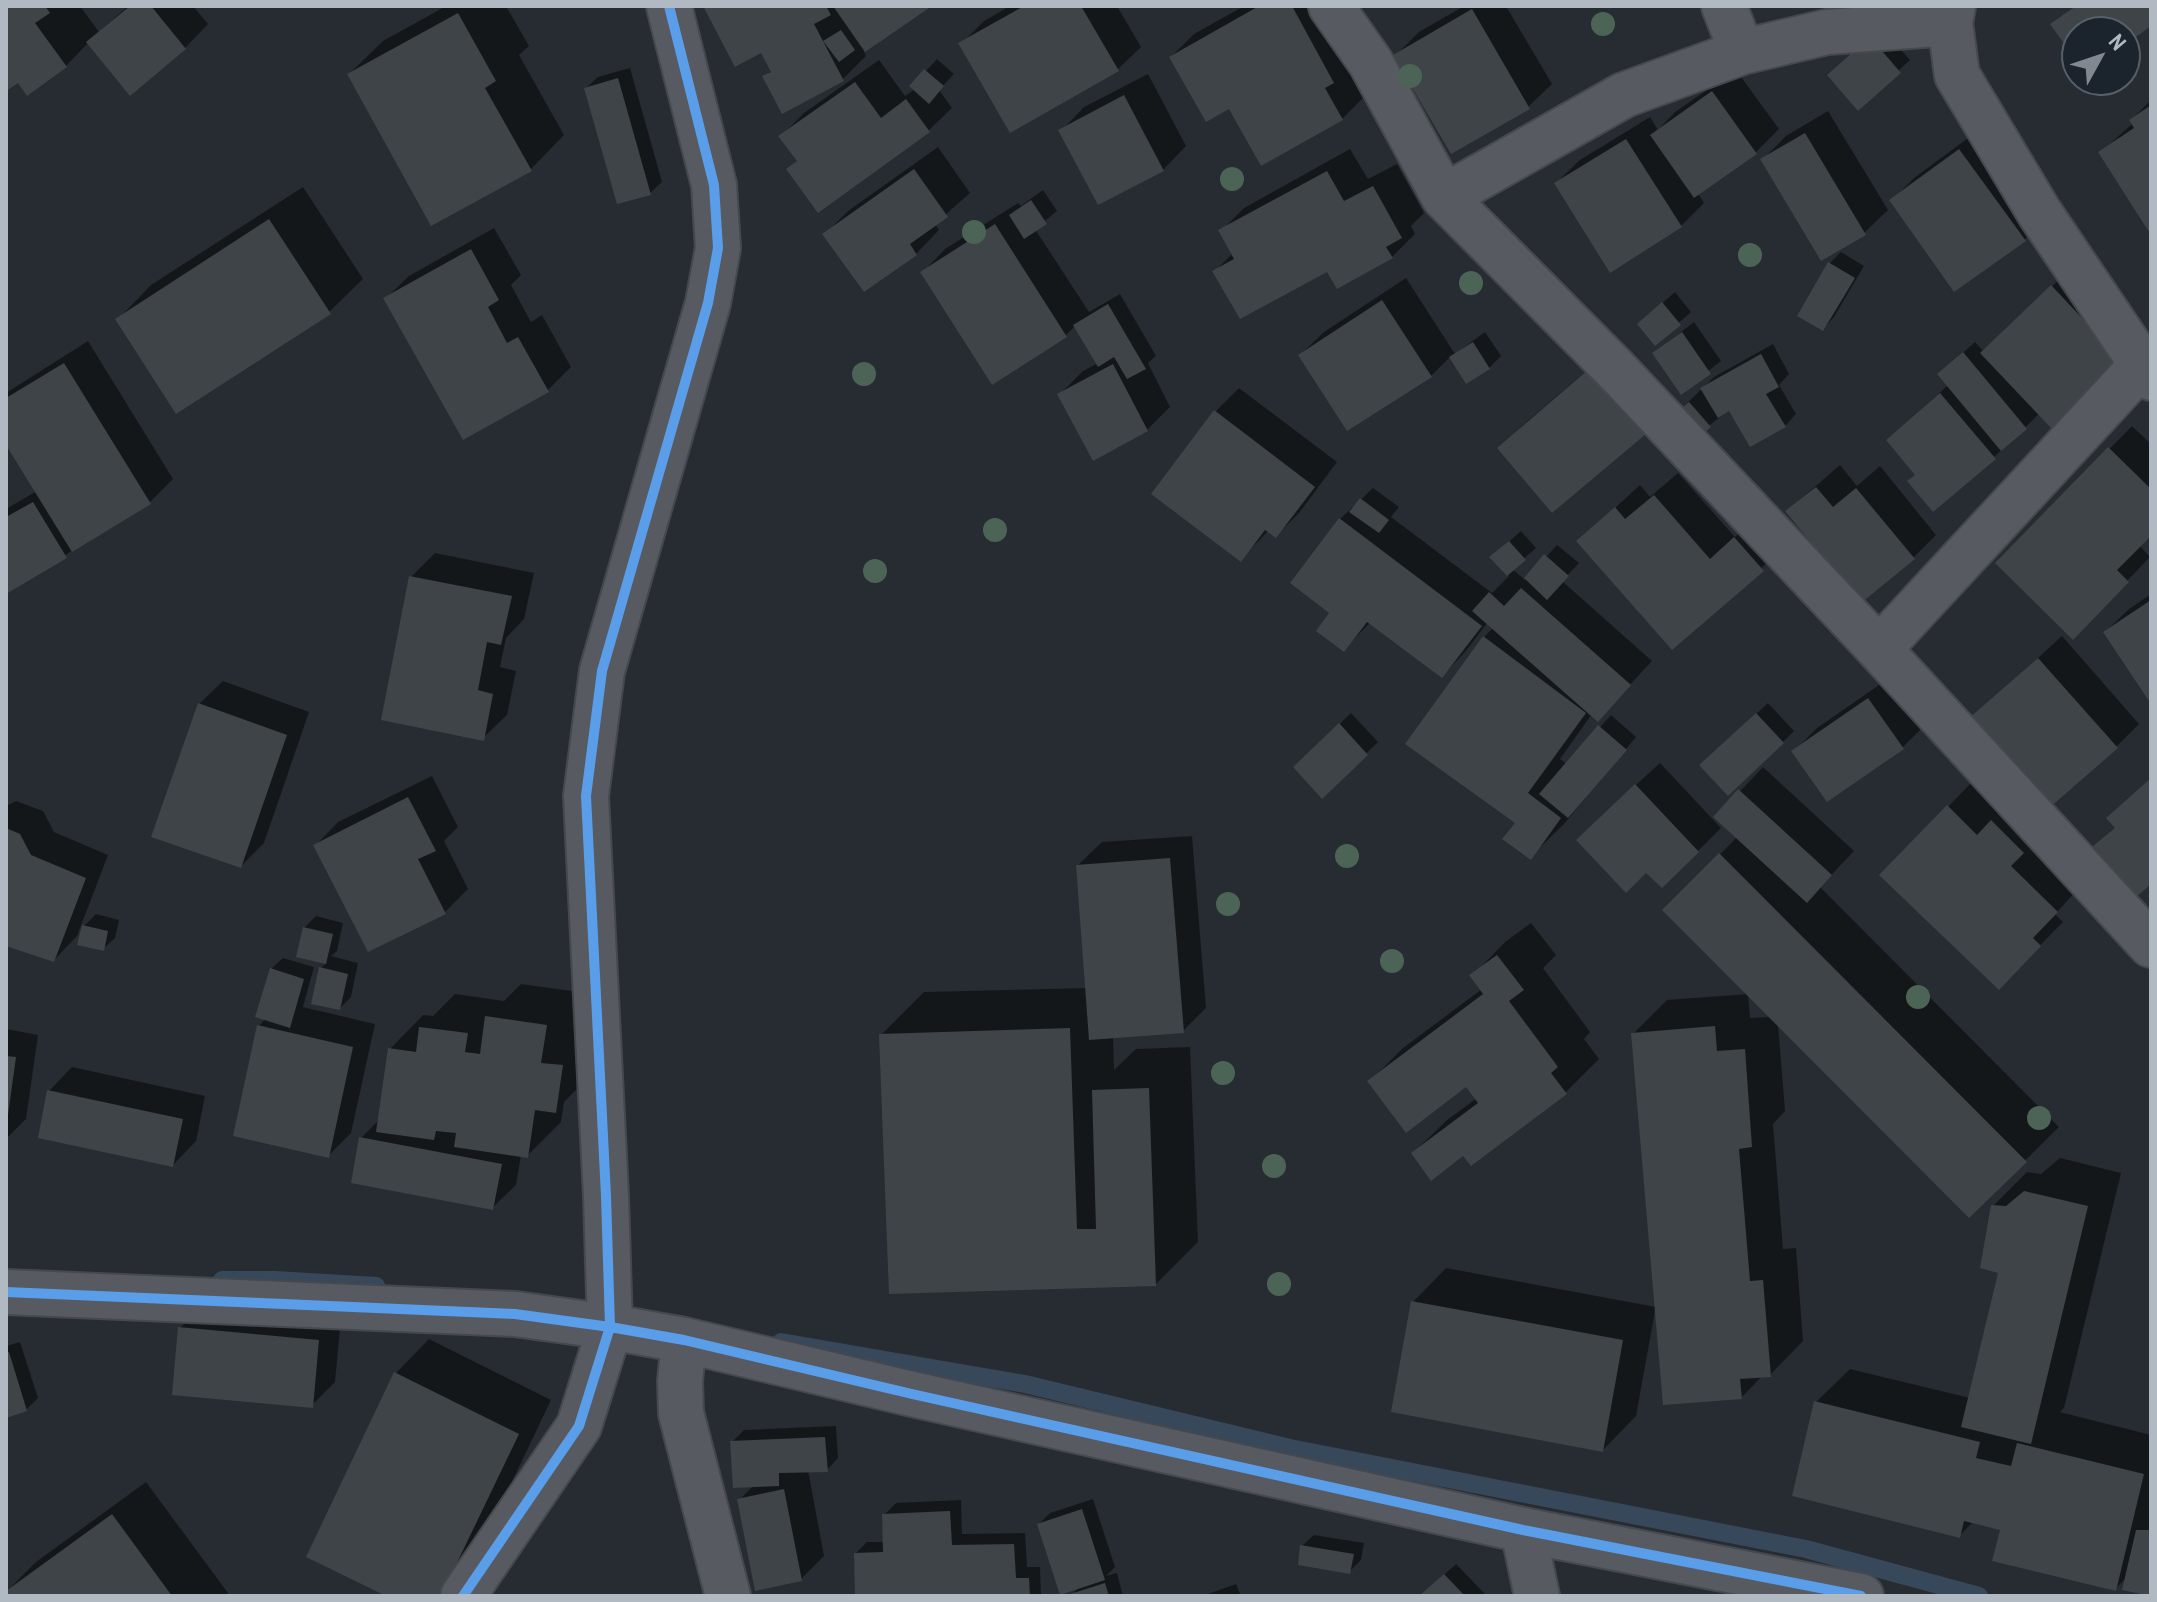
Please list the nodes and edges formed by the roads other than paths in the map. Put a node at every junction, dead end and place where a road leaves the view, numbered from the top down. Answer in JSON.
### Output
{"nodes":[{"id":1,"x":669,"y":6,"type":"edge"},
{"id":2,"x":1331,"y":6,"type":"edge"},
{"id":3,"x":1724,"y":6,"type":"edge"},
{"id":4,"x":1952,"y":14,"type":"edge"},
{"id":5,"x":1742,"y":52,"type":"junction"},
{"id":6,"x":1444,"y":197,"type":"junction"},
{"id":7,"x":2146,"y":372,"type":"edge"},
{"id":8,"x":1879,"y":649,"type":"junction"},
{"id":9,"x":2151,"y":945,"type":"edge"},
{"id":10,"x":6,"y":1292,"type":"edge"},
{"id":11,"x":610,"y":1327,"type":"junction"},
{"id":12,"x":684,"y":1340,"type":"junction"},
{"id":13,"x":1523,"y":1530,"type":"junction"},
{"id":14,"x":463,"y":1596,"type":"edge"},
{"id":15,"x":728,"y":1596,"type":"edge"},
{"id":16,"x":1537,"y":1596,"type":"edge"},
{"id":17,"x":1861,"y":1596,"type":"edge"}],
"edges":[{"from":1,"to":11,"type":"street"},
{"from":2,"to":6,"type":"street"},
{"from":3,"to":5,"type":"street"},
{"from":4,"to":5,"type":"street"},
{"from":4,"to":7,"type":"street"},
{"from":5,"to":6,"type":"street"},
{"from":6,"to":8,"type":"street"},
{"from":7,"to":8,"type":"street"},
{"from":8,"to":9,"type":"street"},
{"from":10,"to":11,"type":"street"},
{"from":11,"to":12,"type":"street"},
{"from":11,"to":14,"type":"street"},
{"from":12,"to":13,"type":"street"},
{"from":12,"to":15,"type":"street"},
{"from":13,"to":16,"type":"street"},
{"from":13,"to":17,"type":"street"}]}
